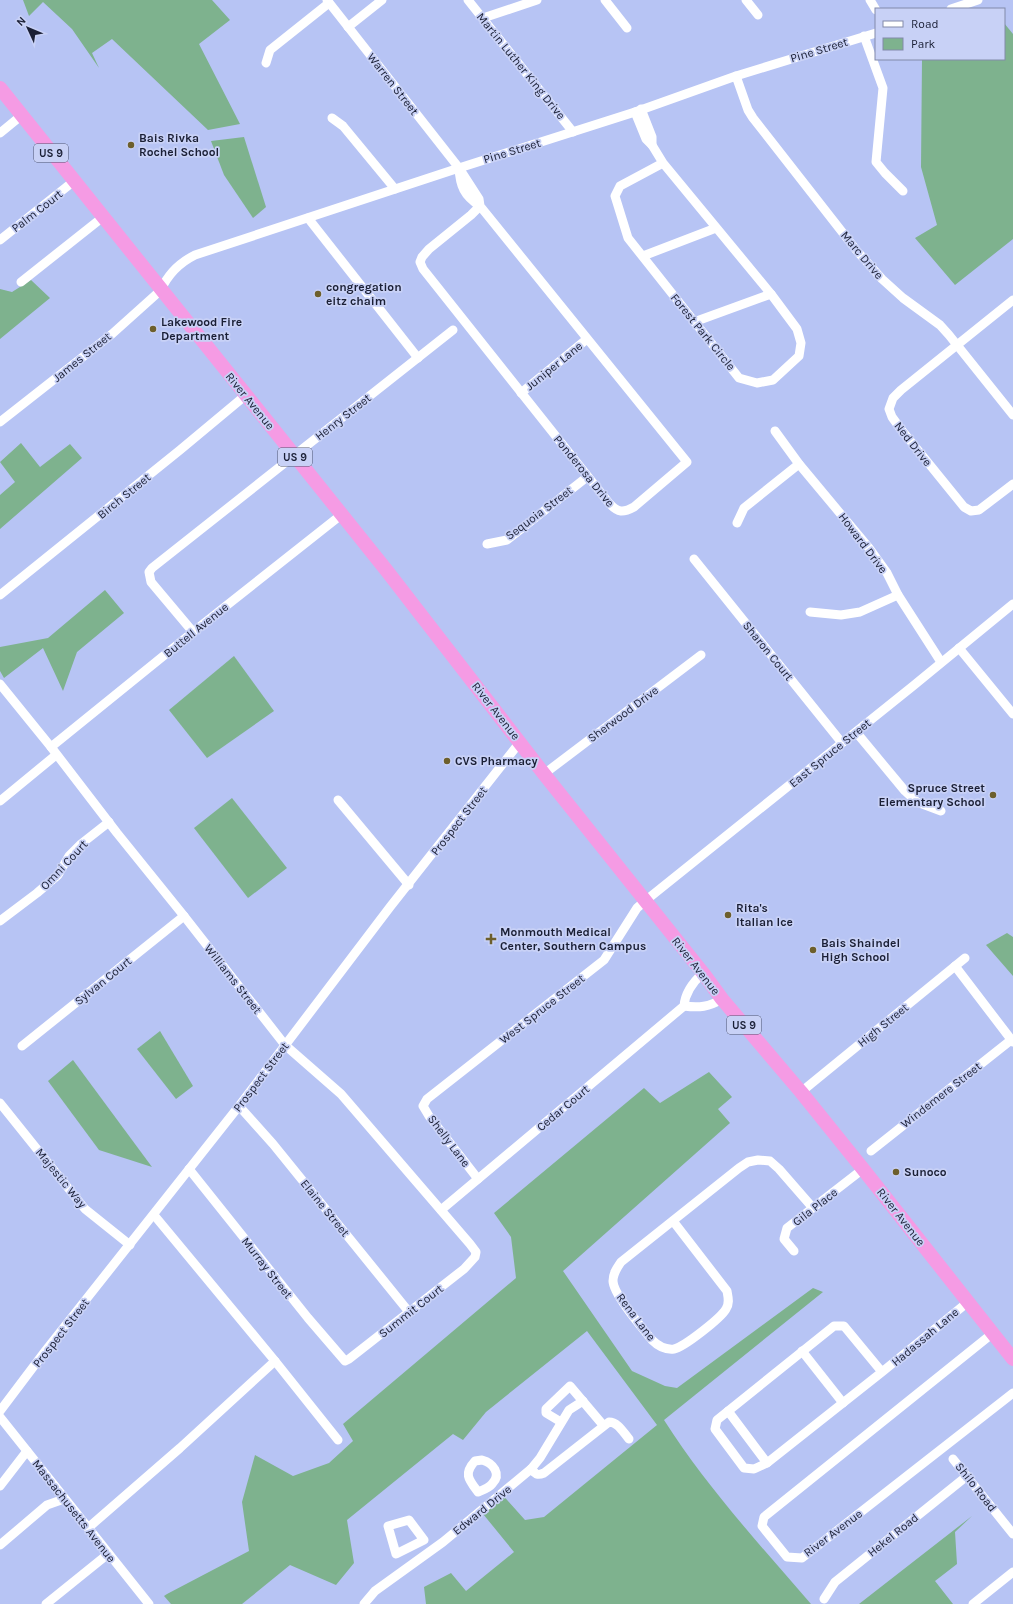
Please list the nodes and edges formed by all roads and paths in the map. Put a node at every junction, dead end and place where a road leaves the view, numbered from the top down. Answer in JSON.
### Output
{"nodes":[{"id":1,"x":382,"y":0,"type":"edge"},
{"id":2,"x":468,"y":0,"type":"edge"},
{"id":3,"x":537,"y":0,"type":"edge"},
{"id":4,"x":605,"y":0,"type":"edge"},
{"id":5,"x":746,"y":0,"type":"edge"},
{"id":6,"x":978,"y":0,"type":"edge"},
{"id":7,"x":328,"y":2,"type":"edge"},
{"id":8,"x":954,"y":8,"type":"edge"},
{"id":9,"x":758,"y":15,"type":"dead end"},
{"id":10,"x":483,"y":18,"type":"junction"},
{"id":11,"x":348,"y":27,"type":"junction"},
{"id":12,"x":627,"y":28,"type":"dead end"},
{"id":13,"x":875,"y":33,"type":"edge"},
{"id":14,"x":864,"y":36,"type":"junction"},
{"id":15,"x":266,"y":63,"type":"dead end"},
{"id":16,"x":736,"y":76,"type":"junction"},
{"id":17,"x":0,"y":88,"type":"edge"},
{"id":18,"x":638,"y":110,"type":"junction"},
{"id":19,"x":22,"y":115,"type":"junction"},
{"id":20,"x":332,"y":118,"type":"dead end"},
{"id":21,"x":574,"y":132,"type":"junction"},
{"id":22,"x":0,"y":133,"type":"edge"},
{"id":23,"x":663,"y":163,"type":"junction"},
{"id":24,"x":459,"y":168,"type":"junction"},
{"id":25,"x":74,"y":181,"type":"junction"},
{"id":26,"x":395,"y":189,"type":"junction"},
{"id":27,"x":903,"y":191,"type":"dead end"},
{"id":28,"x":480,"y":206,"type":"junction"},
{"id":29,"x":103,"y":217,"type":"junction"},
{"id":30,"x":308,"y":218,"type":"junction"},
{"id":31,"x":716,"y":228,"type":"junction"},
{"id":32,"x":0,"y":240,"type":"edge"},
{"id":33,"x":643,"y":256,"type":"junction"},
{"id":34,"x":21,"y":282,"type":"dead end"},
{"id":35,"x":161,"y":290,"type":"junction"},
{"id":36,"x":771,"y":294,"type":"junction"},
{"id":37,"x":1013,"y":300,"type":"edge"},
{"id":38,"x":694,"y":322,"type":"junction"},
{"id":39,"x":453,"y":330,"type":"dead end"},
{"id":40,"x":587,"y":339,"type":"junction"},
{"id":41,"x":958,"y":345,"type":"junction"},
{"id":42,"x":418,"y":358,"type":"junction"},
{"id":43,"x":521,"y":393,"type":"junction"},
{"id":44,"x":246,"y":395,"type":"junction"},
{"id":45,"x":1013,"y":415,"type":"edge"},
{"id":46,"x":0,"y":422,"type":"edge"},
{"id":47,"x":775,"y":431,"type":"dead end"},
{"id":48,"x":294,"y":455,"type":"junction"},
{"id":49,"x":799,"y":464,"type":"junction"},
{"id":50,"x":587,"y":476,"type":"junction"},
{"id":51,"x":1013,"y":484,"type":"edge"},
{"id":52,"x":341,"y":515,"type":"junction"},
{"id":53,"x":737,"y":523,"type":"dead end"},
{"id":54,"x":487,"y":544,"type":"dead end"},
{"id":55,"x":694,"y":559,"type":"dead end"},
{"id":56,"x":0,"y":595,"type":"edge"},
{"id":57,"x":898,"y":595,"type":"junction"},
{"id":58,"x":1013,"y":604,"type":"edge"},
{"id":59,"x":810,"y":612,"type":"dead end"},
{"id":60,"x":193,"y":632,"type":"junction"},
{"id":61,"x":959,"y":648,"type":"junction"},
{"id":62,"x":701,"y":655,"type":"dead end"},
{"id":63,"x":941,"y":662,"type":"junction"},
{"id":64,"x":1,"y":687,"type":"edge"},
{"id":65,"x":1013,"y":714,"type":"edge"},
{"id":66,"x":856,"y":732,"type":"junction"},
{"id":67,"x":520,"y":742,"type":"junction"},
{"id":68,"x":842,"y":743,"type":"junction"},
{"id":69,"x":54,"y":751,"type":"junction"},
{"id":70,"x":544,"y":774,"type":"junction"},
{"id":71,"x":338,"y":800,"type":"dead end"},
{"id":72,"x":0,"y":801,"type":"edge"},
{"id":73,"x":941,"y":811,"type":"dead end"},
{"id":74,"x":109,"y":822,"type":"junction"},
{"id":75,"x":409,"y":885,"type":"junction"},
{"id":76,"x":645,"y":901,"type":"junction"},
{"id":77,"x":184,"y":916,"type":"junction"},
{"id":78,"x":0,"y":921,"type":"edge"},
{"id":79,"x":965,"y":958,"type":"dead end"},
{"id":80,"x":955,"y":966,"type":"junction"},
{"id":81,"x":703,"y":973,"type":"junction"},
{"id":82,"x":722,"y":999,"type":"junction"},
{"id":83,"x":684,"y":1006,"type":"junction"},
{"id":84,"x":1012,"y":1041,"type":"edge"},
{"id":85,"x":285,"y":1045,"type":"junction"},
{"id":86,"x":22,"y":1046,"type":"dead end"},
{"id":87,"x":801,"y":1092,"type":"junction"},
{"id":88,"x":425,"y":1102,"type":"joint"},
{"id":89,"x":0,"y":1103,"type":"edge"},
{"id":90,"x":239,"y":1106,"type":"junction"},
{"id":91,"x":871,"y":1150,"type":"dead end"},
{"id":92,"x":189,"y":1169,"type":"junction"},
{"id":93,"x":864,"y":1169,"type":"junction"},
{"id":94,"x":478,"y":1179,"type":"junction"},
{"id":95,"x":813,"y":1208,"type":"junction"},
{"id":96,"x":441,"y":1210,"type":"junction"},
{"id":97,"x":154,"y":1215,"type":"junction"},
{"id":98,"x":673,"y":1221,"type":"junction"},
{"id":99,"x":130,"y":1245,"type":"junction"},
{"id":100,"x":794,"y":1251,"type":"dead end"},
{"id":101,"x":472,"y":1262,"type":"joint"},
{"id":102,"x":968,"y":1302,"type":"junction"},
{"id":103,"x":410,"y":1312,"type":"junction"},
{"id":104,"x":993,"y":1333,"type":"junction"},
{"id":105,"x":802,"y":1351,"type":"junction"},
{"id":106,"x":349,"y":1359,"type":"joint"},
{"id":107,"x":1013,"y":1359,"type":"edge"},
{"id":108,"x":275,"y":1361,"type":"junction"},
{"id":109,"x":882,"y":1372,"type":"junction"},
{"id":110,"x":1013,"y":1392,"type":"edge"},
{"id":111,"x":583,"y":1401,"type":"junction"},
{"id":112,"x":843,"y":1403,"type":"junction"},
{"id":113,"x":0,"y":1411,"type":"edge"},
{"id":114,"x":728,"y":1411,"type":"junction"},
{"id":115,"x":0,"y":1417,"type":"edge"},
{"id":116,"x":561,"y":1422,"type":"junction"},
{"id":117,"x":603,"y":1425,"type":"junction"},
{"id":118,"x":629,"y":1438,"type":"dead end"},
{"id":119,"x":338,"y":1440,"type":"dead end"},
{"id":120,"x":27,"y":1451,"type":"junction"},
{"id":121,"x":954,"y":1459,"type":"dead end"},
{"id":122,"x":767,"y":1463,"type":"junction"},
{"id":123,"x":531,"y":1469,"type":"junction"},
{"id":124,"x":967,"y":1476,"type":"junction"},
{"id":125,"x":0,"y":1486,"type":"edge"},
{"id":126,"x":478,"y":1492,"type":"dead end"},
{"id":127,"x":64,"y":1498,"type":"junction"},
{"id":128,"x":488,"y":1505,"type":"junction"},
{"id":129,"x":88,"y":1528,"type":"junction"},
{"id":130,"x":1013,"y":1534,"type":"edge"},
{"id":131,"x":424,"y":1540,"type":"dead end"},
{"id":132,"x":0,"y":1545,"type":"edge"},
{"id":133,"x":431,"y":1550,"type":"junction"},
{"id":134,"x":108,"y":1554,"type":"junction"},
{"id":135,"x":1013,"y":1572,"type":"edge"},
{"id":136,"x":824,"y":1599,"type":"dead end"},
{"id":137,"x":46,"y":1604,"type":"edge"},
{"id":138,"x":149,"y":1604,"type":"edge"},
{"id":139,"x":364,"y":1604,"type":"edge"},
{"id":140,"x":973,"y":1604,"type":"edge"}],
"edges":[{"from":1,"to":11,"type":"street"},
{"from":2,"to":10,"type":"street","name":"Martin Luther King Drive"},
{"from":3,"to":10,"type":"street"},
{"from":4,"to":12,"type":"street"},
{"from":5,"to":9,"type":"street"},
{"from":6,"to":8,"type":"street"},
{"from":7,"to":11,"type":"street","name":"Warren Street"},
{"from":7,"to":15,"type":"street"},
{"from":10,"to":21,"type":"street","name":"Martin Luther King Drive"},
{"from":11,"to":24,"type":"street","name":"Warren Street"},
{"from":13,"to":14,"type":"street","name":"Pine Street"},
{"from":14,"to":16,"type":"street","name":"Pine Street"},
{"from":14,"to":27,"type":"street"},
{"from":16,"to":18,"type":"street","name":"Pine Street"},
{"from":16,"to":41,"type":"street","name":"Marc Drive"},
{"from":17,"to":19,"type":"highway","name":"River Avenue","number":"US 9"},
{"from":18,"to":21,"type":"street","name":"Pine Street"},
{"from":18,"to":23,"type":"street","name":"Forest Park Circle"},
{"from":19,"to":22,"type":"street"},
{"from":19,"to":25,"type":"highway","name":"River Avenue","number":"US 9"},
{"from":20,"to":26,"type":"street"},
{"from":21,"to":24,"type":"street","name":"Pine Street"},
{"from":23,"to":31,"type":"street","name":"Forest Park Circle"},
{"from":23,"to":33,"type":"street","name":"Forest Park Circle"},
{"from":24,"to":26,"type":"street","name":"Pine Street"},
{"from":24,"to":28,"type":"street","name":"Ponderosa Drive"},
{"from":25,"to":29,"type":"highway","name":"River Avenue","number":"US 9"},
{"from":25,"to":32,"type":"street","name":"Palm Court"},
{"from":26,"to":30,"type":"street","name":"Pine Street"},
{"from":28,"to":40,"type":"street","name":"Ponderosa Drive"},
{"from":28,"to":43,"type":"street","name":"Ponderosa Drive"},
{"from":29,"to":34,"type":"street"},
{"from":29,"to":35,"type":"highway","name":"River Avenue","number":"US 9"},
{"from":30,"to":35,"type":"street","name":"Pine Street"},
{"from":30,"to":42,"type":"street"},
{"from":31,"to":33,"type":"street"},
{"from":31,"to":36,"type":"street","name":"Forest Park Circle"},
{"from":33,"to":38,"type":"street","name":"Forest Park Circle"},
{"from":35,"to":44,"type":"highway","name":"River Avenue","number":"US 9"},
{"from":35,"to":46,"type":"street","name":"James Street"},
{"from":36,"to":38,"type":"street"},
{"from":36,"to":38,"type":"street","name":"Forest Park Circle"},
{"from":37,"to":41,"type":"street","name":"Ned Drive"},
{"from":39,"to":42,"type":"street","name":"Henry Street"},
{"from":40,"to":43,"type":"street","name":"Juniper Lane"},
{"from":40,"to":50,"type":"street","name":"Ponderosa Drive"},
{"from":41,"to":45,"type":"street","name":"Marc Drive"},
{"from":41,"to":51,"type":"street","name":"Ned Drive"},
{"from":42,"to":48,"type":"street","name":"Henry Street"},
{"from":43,"to":50,"type":"street","name":"Ponderosa Drive"},
{"from":44,"to":48,"type":"highway","name":"River Avenue","number":"US 9"},
{"from":44,"to":56,"type":"street","name":"Birch Street"},
{"from":47,"to":49,"type":"street","name":"Howard Drive"},
{"from":48,"to":52,"type":"highway","name":"River Avenue","number":"US 9"},
{"from":48,"to":60,"type":"street","name":"Henry Street"},
{"from":49,"to":53,"type":"street"},
{"from":49,"to":57,"type":"street","name":"Howard Drive"},
{"from":50,"to":54,"type":"street","name":"Sequoia Street"},
{"from":52,"to":60,"type":"street","name":"Buttell Avenue"},
{"from":52,"to":67,"type":"highway","name":"River Avenue","number":"US 9"},
{"from":55,"to":68,"type":"street","name":"Sharon Court"},
{"from":57,"to":59,"type":"street"},
{"from":57,"to":63,"type":"street","name":"Howard Drive"},
{"from":58,"to":61,"type":"street","name":"East Spruce Street"},
{"from":60,"to":69,"type":"street","name":"Buttell Avenue"},
{"from":61,"to":63,"type":"street","name":"East Spruce Street"},
{"from":61,"to":65,"type":"street"},
{"from":62,"to":70,"type":"street","name":"Sherwood Drive"},
{"from":63,"to":66,"type":"street","name":"East Spruce Street"},
{"from":64,"to":69,"type":"street","name":"Williams Street"},
{"from":66,"to":68,"type":"street","name":"East Spruce Street"},
{"from":66,"to":73,"type":"street"},
{"from":67,"to":70,"type":"highway","name":"River Avenue","number":"US 9"},
{"from":67,"to":75,"type":"street","name":"Prospect Street"},
{"from":68,"to":76,"type":"street","name":"East Spruce Street"},
{"from":69,"to":72,"type":"street","name":"Buttell Avenue"},
{"from":69,"to":74,"type":"street","name":"Williams Street"},
{"from":70,"to":76,"type":"highway","name":"River Avenue","number":"US 9"},
{"from":71,"to":75,"type":"street"},
{"from":74,"to":77,"type":"street","name":"Williams Street"},
{"from":74,"to":78,"type":"street","name":"Omni Court"},
{"from":75,"to":85,"type":"street","name":"Prospect Street"},
{"from":76,"to":81,"type":"highway","name":"River Avenue","number":"US 9"},
{"from":76,"to":88,"type":"street","name":"West Spruce Street"},
{"from":77,"to":85,"type":"street","name":"Williams Street"},
{"from":77,"to":86,"type":"street","name":"Sylvan Court"},
{"from":79,"to":80,"type":"street","name":"High Street"},
{"from":80,"to":84,"type":"street"},
{"from":80,"to":87,"type":"street","name":"High Street"},
{"from":81,"to":82,"type":"highway","name":"River Avenue","number":"US 9"},
{"from":81,"to":83,"type":"street"},
{"from":82,"to":83,"type":"street"},
{"from":82,"to":87,"type":"highway","name":"River Avenue","number":"US 9"},
{"from":83,"to":94,"type":"street","name":"Cedar Court"},
{"from":84,"to":91,"type":"street","name":"Windemere Street"},
{"from":85,"to":90,"type":"street","name":"Prospect Street"},
{"from":85,"to":96,"type":"street","name":"Williams Street"},
{"from":87,"to":93,"type":"highway","name":"River Avenue","number":"US 9"},
{"from":88,"to":94,"type":"street","name":"Shelly Lane"},
{"from":89,"to":99,"type":"street","name":"Majestic Way"},
{"from":90,"to":92,"type":"street","name":"Prospect Street"},
{"from":90,"to":103,"type":"street","name":"Elaine Street"},
{"from":92,"to":97,"type":"street","name":"Prospect Street"},
{"from":92,"to":106,"type":"street","name":"Murray Street"},
{"from":93,"to":95,"type":"street","name":"Gila Place"},
{"from":93,"to":102,"type":"highway","name":"River Avenue","number":"US 9"},
{"from":94,"to":96,"type":"street","name":"Cedar Court"},
{"from":95,"to":98,"type":"street","name":"Rena Lane"},
{"from":95,"to":100,"type":"street","name":"Gila Place"},
{"from":96,"to":101,"type":"street","name":"Williams Street"},
{"from":97,"to":99,"type":"street","name":"Prospect Street"},
{"from":97,"to":108,"type":"street"},
{"from":98,"to":98,"type":"street","name":"Rena Lane"},
{"from":99,"to":113,"type":"street","name":"Prospect Street"},
{"from":101,"to":103,"type":"street","name":"Summit Court"},
{"from":102,"to":104,"type":"highway","name":"River Avenue","number":"US 9"},
{"from":102,"to":109,"type":"street","name":"Hadassah Lane"},
{"from":103,"to":106,"type":"street","name":"Summit Court"},
{"from":104,"to":107,"type":"highway","name":"River Avenue","number":"US 9"},
{"from":104,"to":110,"type":"street","name":"River Avenue"},
{"from":105,"to":109,"type":"street","name":"Hadassah Lane"},
{"from":105,"to":112,"type":"street"},
{"from":105,"to":114,"type":"street","name":"Hadassah Lane"},
{"from":108,"to":119,"type":"street"},
{"from":108,"to":129,"type":"street"},
{"from":109,"to":112,"type":"street","name":"Hadassah Lane"},
{"from":111,"to":116,"type":"street","name":"Edward Drive"},
{"from":111,"to":116,"type":"street"},
{"from":111,"to":117,"type":"street"},
{"from":112,"to":122,"type":"street","name":"Hadassah Lane"},
{"from":114,"to":122,"type":"street"},
{"from":114,"to":122,"type":"street","name":"Hadassah Lane"},
{"from":115,"to":120,"type":"street","name":"Massachusetts Avenue"},
{"from":116,"to":123,"type":"street","name":"Edward Drive"},
{"from":117,"to":118,"type":"street"},
{"from":117,"to":123,"type":"street"},
{"from":120,"to":125,"type":"street"},
{"from":120,"to":127,"type":"street","name":"Massachusetts Avenue"},
{"from":121,"to":124,"type":"street","name":"Shilo Road"},
{"from":123,"to":128,"type":"street","name":"Edward Drive"},
{"from":124,"to":130,"type":"street","name":"Shilo Road"},
{"from":124,"to":136,"type":"street","name":"Hekel Road"},
{"from":126,"to":128,"type":"street"},
{"from":127,"to":129,"type":"street","name":"Massachusetts Avenue"},
{"from":127,"to":132,"type":"street"},
{"from":128,"to":133,"type":"street","name":"Edward Drive"},
{"from":129,"to":134,"type":"street","name":"Massachusetts Avenue"},
{"from":131,"to":133,"type":"street"},
{"from":133,"to":139,"type":"street","name":"Edward Drive"},
{"from":134,"to":137,"type":"street"},
{"from":134,"to":138,"type":"street","name":"Massachusetts Avenue"},
{"from":135,"to":140,"type":"street"}]}
